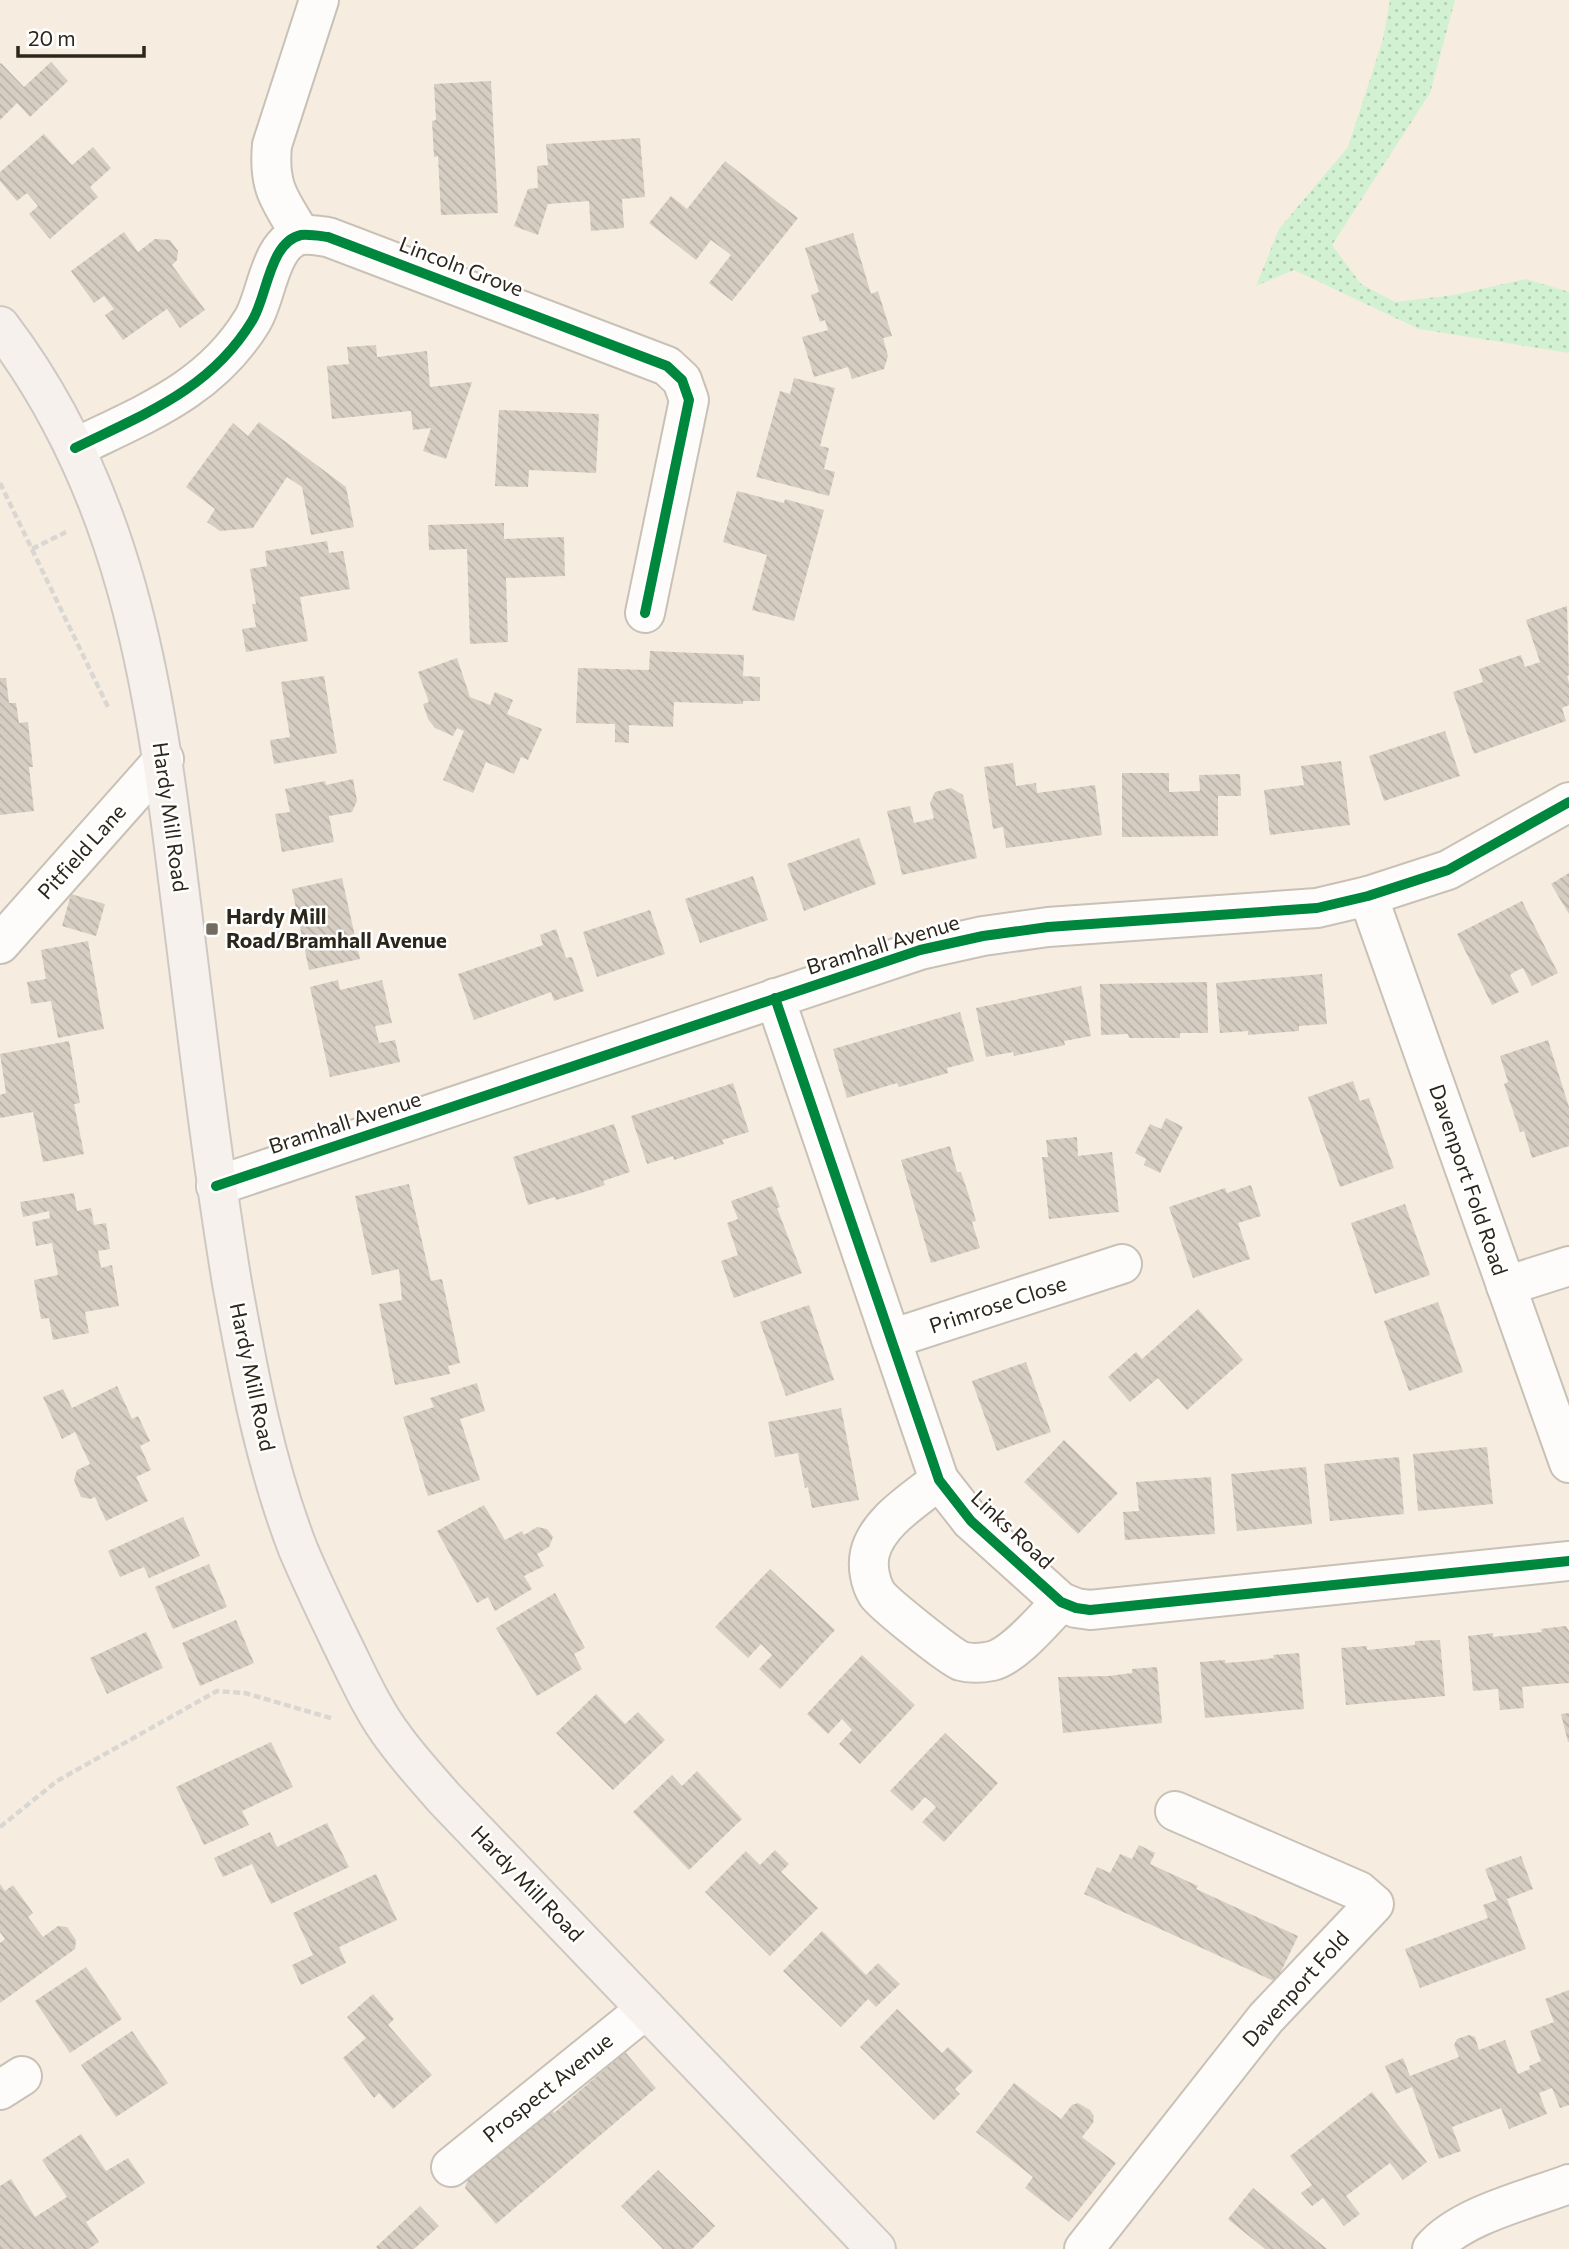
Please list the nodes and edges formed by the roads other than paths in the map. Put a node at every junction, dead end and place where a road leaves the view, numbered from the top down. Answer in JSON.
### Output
{"nodes":[{"id":1,"x":319,"y":0,"type":"edge"},
{"id":2,"x":301,"y":235,"type":"junction"},
{"id":3,"x":0,"y":326,"type":"edge"},
{"id":4,"x":75,"y":448,"type":"junction"},
{"id":5,"x":645,"y":613,"type":"dead end"},
{"id":6,"x":164,"y":759,"type":"junction"},
{"id":7,"x":1569,"y":802,"type":"edge"},
{"id":8,"x":1368,"y":897,"type":"junction"},
{"id":9,"x":0,"y":944,"type":"edge"},
{"id":10,"x":775,"y":998,"type":"junction"},
{"id":11,"x":216,"y":1186,"type":"junction"},
{"id":12,"x":1569,"y":1265,"type":"edge"},
{"id":13,"x":1113,"y":1276,"type":"dead end"},
{"id":14,"x":1506,"y":1286,"type":"junction"},
{"id":15,"x":891,"y":1339,"type":"junction"},
{"id":16,"x":1569,"y":1463,"type":"edge"},
{"id":17,"x":939,"y":1480,"type":"junction"},
{"id":18,"x":1569,"y":1561,"type":"edge"},
{"id":19,"x":1061,"y":1602,"type":"junction"},
{"id":20,"x":1175,"y":1811,"type":"dead end"},
{"id":21,"x":646,"y":2009,"type":"junction"},
{"id":22,"x":451,"y":2167,"type":"dead end"},
{"id":23,"x":1569,"y":2184,"type":"edge"},
{"id":24,"x":876,"y":2249,"type":"edge"},
{"id":25,"x":1084,"y":2249,"type":"edge"},
{"id":26,"x":1432,"y":2249,"type":"edge"}],
"edges":[{"from":1,"to":2,"type":"street"},
{"from":2,"to":4,"type":"street"},
{"from":2,"to":5,"type":"street","name":"Lincoln Grove"},
{"from":3,"to":4,"type":"main road","name":"Hardy Mill Road"},
{"from":4,"to":6,"type":"main road","name":"Hardy Mill Road"},
{"from":6,"to":9,"type":"street","name":"Pitfield Lane"},
{"from":6,"to":11,"type":"main road","name":"Hardy Mill Road"},
{"from":7,"to":8,"type":"street","name":"Bramhall Avenue"},
{"from":8,"to":10,"type":"street","name":"Bramhall Avenue"},
{"from":8,"to":14,"type":"street","name":"Davenport Fold Road"},
{"from":10,"to":11,"type":"street","name":"Bramhall Avenue"},
{"from":10,"to":15,"type":"street","name":"Links Road"},
{"from":11,"to":21,"type":"main road","name":"Hardy Mill Road"},
{"from":12,"to":14,"type":"street"},
{"from":13,"to":15,"type":"street","name":"Primrose Close"},
{"from":14,"to":16,"type":"street","name":"Davenport Fold Road"},
{"from":15,"to":17,"type":"street","name":"Links Road"},
{"from":17,"to":19,"type":"street","name":"Links Road"},
{"from":17,"to":19,"type":"street"},
{"from":18,"to":19,"type":"street","name":"Links Road"},
{"from":20,"to":25,"type":"street","name":"Davenport Fold"},
{"from":21,"to":22,"type":"street","name":"Prospect Avenue"},
{"from":21,"to":24,"type":"main road","name":"Hardy Mill Road"},
{"from":23,"to":26,"type":"street"}]}
